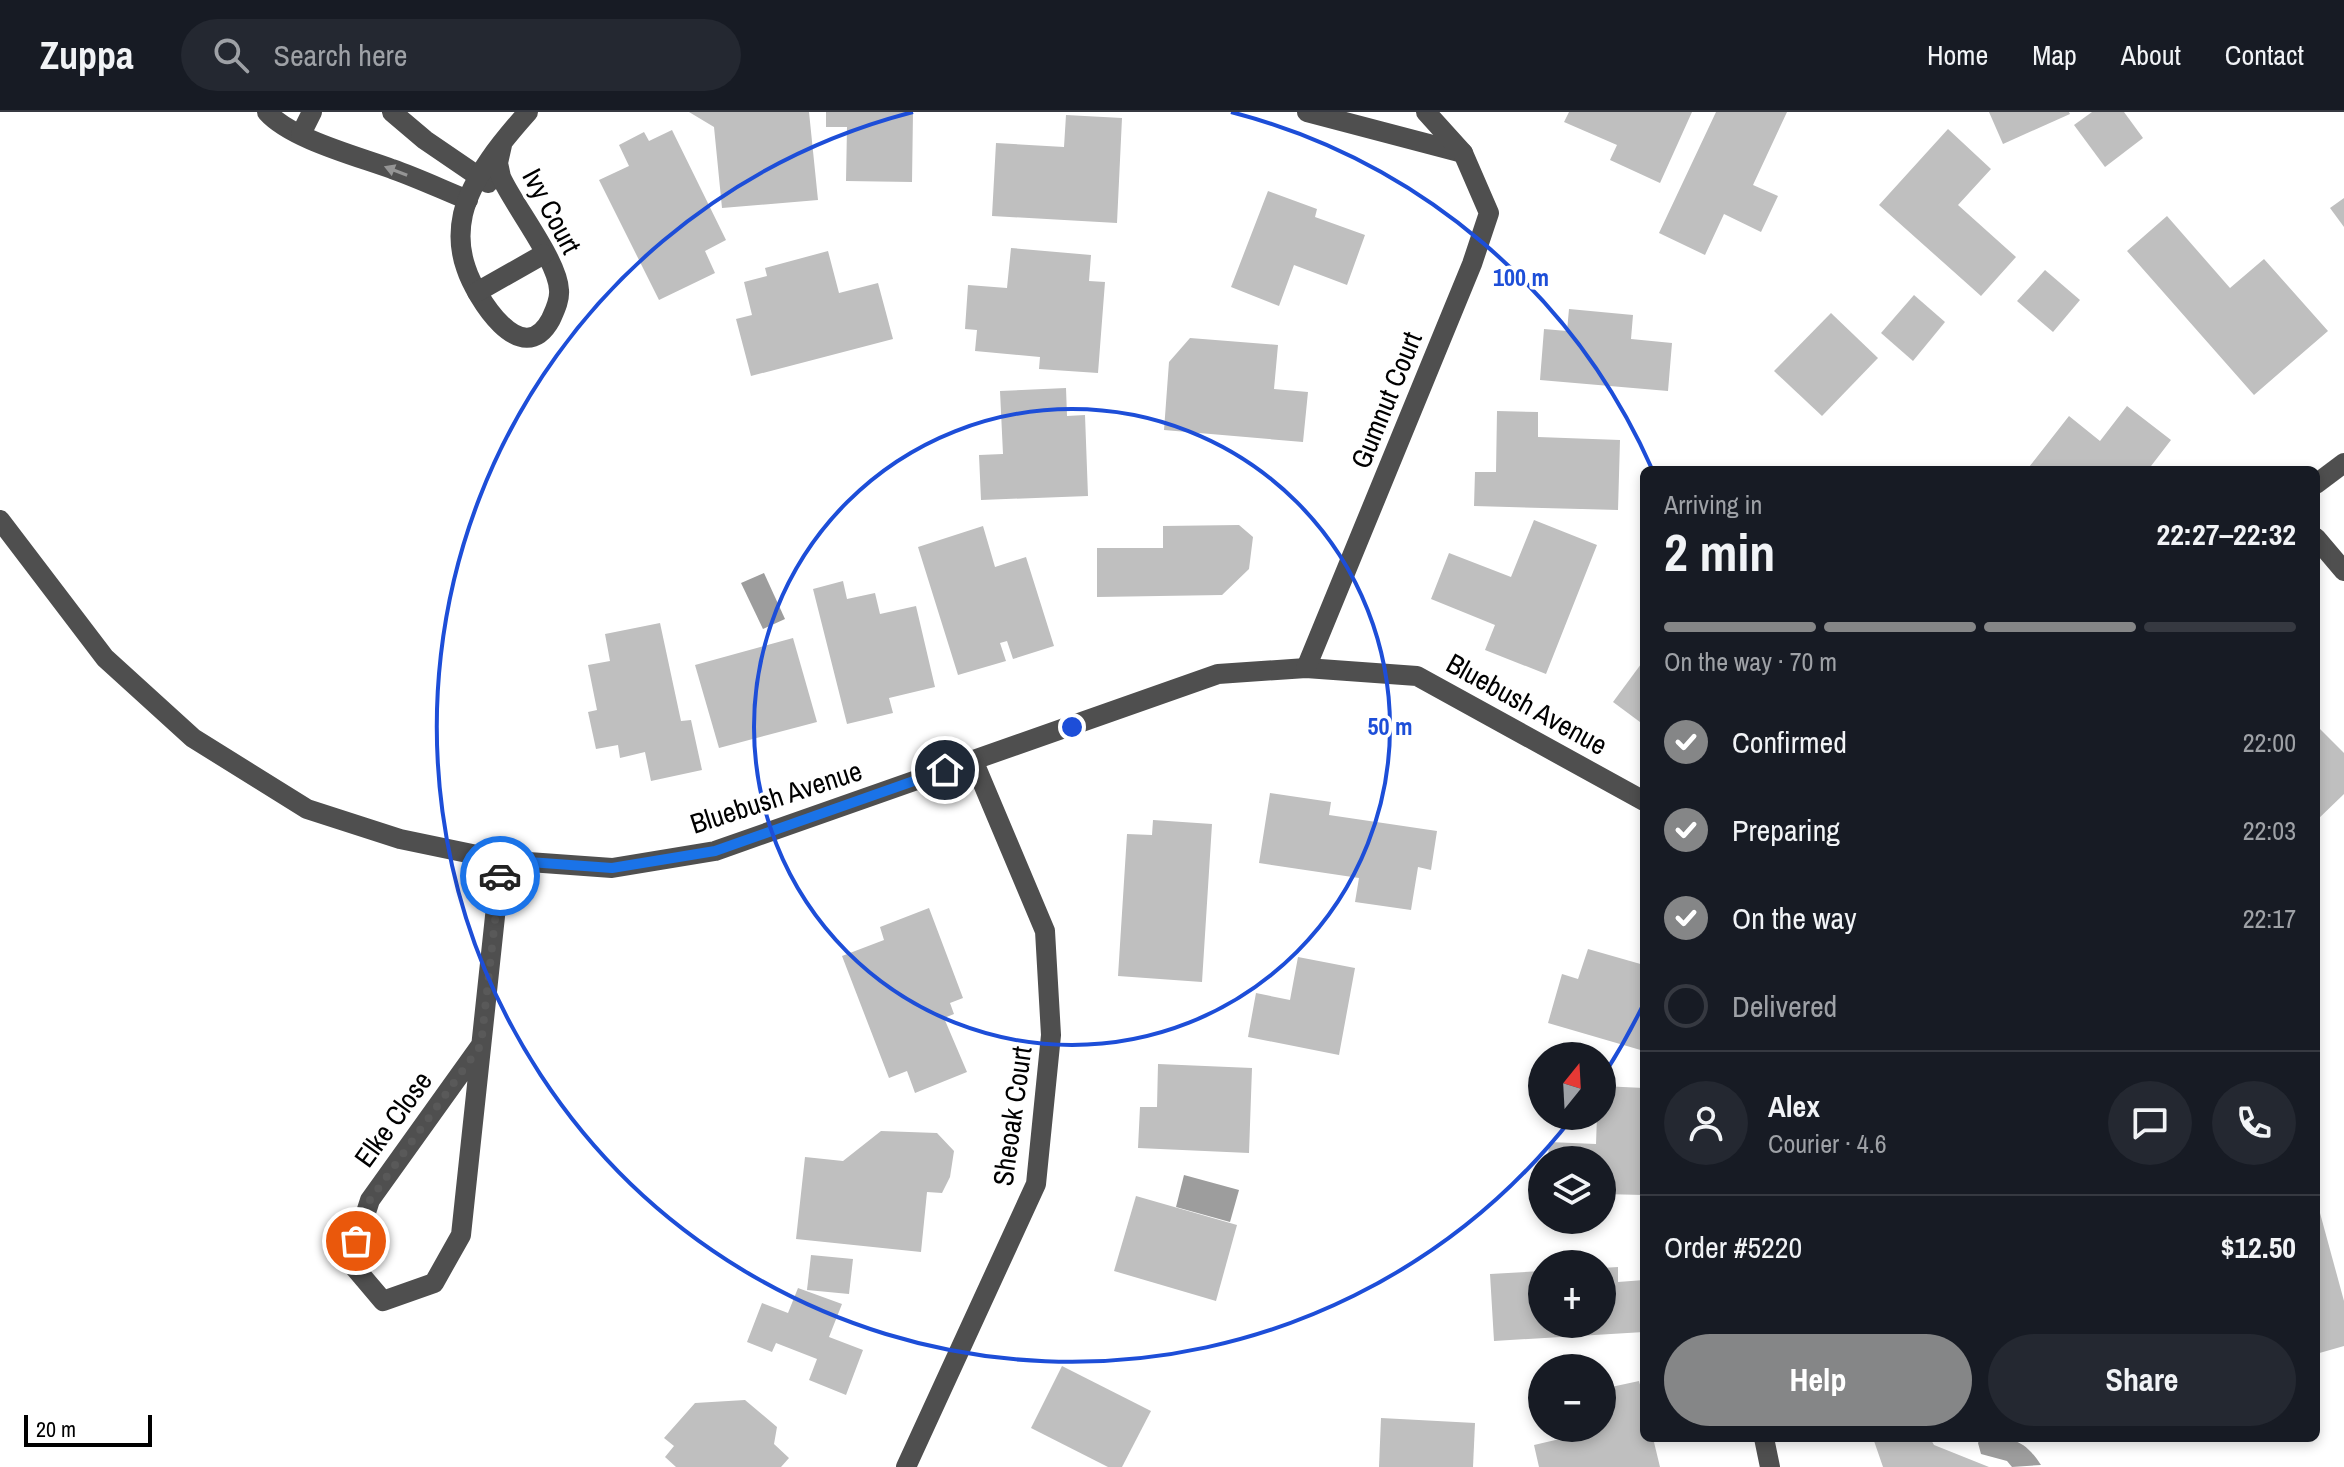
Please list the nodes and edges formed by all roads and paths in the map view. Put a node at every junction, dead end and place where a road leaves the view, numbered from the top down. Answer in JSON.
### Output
{"nodes":[{"id":1,"x":267,"y":112,"type":"edge"},
{"id":2,"x":312,"y":112,"type":"edge"},
{"id":3,"x":392,"y":112,"type":"edge"},
{"id":4,"x":528,"y":112,"type":"edge"},
{"id":5,"x":1307,"y":112,"type":"edge"},
{"id":6,"x":1426,"y":112,"type":"edge"},
{"id":7,"x":301,"y":134,"type":"junction"},
{"id":8,"x":502,"y":145,"type":"junction"},
{"id":9,"x":1463,"y":153,"type":"junction"},
{"id":10,"x":479,"y":178,"type":"junction"},
{"id":11,"x":468,"y":200,"type":"junction"},
{"id":12,"x":514,"y":202,"type":"junction"},
{"id":13,"x":544,"y":254,"type":"junction"},
{"id":14,"x":477,"y":292,"type":"junction"},
{"id":15,"x":2344,"y":463,"type":"edge"},
{"id":16,"x":2320,"y":481,"type":"edge"},
{"id":17,"x":0,"y":520,"type":"edge"},
{"id":18,"x":2320,"y":543,"type":"edge"},
{"id":19,"x":2344,"y":571,"type":"edge"},
{"id":20,"x":1306,"y":668,"type":"junction"},
{"id":21,"x":973,"y":760,"type":"junction"},
{"id":22,"x":1640,"y":799,"type":"edge"},
{"id":23,"x":501,"y":860,"type":"junction"},
{"id":24,"x":481,"y":1045,"type":"junction"},
{"id":25,"x":1765,"y":1442,"type":"edge"},
{"id":26,"x":906,"y":1467,"type":"edge"},
{"id":27,"x":1770,"y":1467,"type":"edge"}],
"edges":[{"from":1,"to":7,"type":"street"},
{"from":2,"to":7,"type":"street"},
{"from":3,"to":10,"type":"street","name":"Ivy Court"},
{"from":4,"to":8,"type":"street","name":"Ivy Court"},
{"from":5,"to":9,"type":"street"},
{"from":6,"to":9,"type":"street","name":"Gumnut Court"},
{"from":11,"to":7,"type":"street","one_way":true},
{"from":8,"to":10,"type":"street","name":"Ivy Court"},
{"from":8,"to":12,"type":"street","name":"Ivy Court"},
{"from":9,"to":20,"type":"street","name":"Gumnut Court"},
{"from":10,"to":11,"type":"street","name":"Ivy Court"},
{"from":10,"to":12,"type":"street"},
{"from":11,"to":14,"type":"street","name":"Ivy Court"},
{"from":12,"to":13,"type":"street","name":"Ivy Court"},
{"from":13,"to":14,"type":"street"},
{"from":13,"to":14,"type":"street","name":"Ivy Court"},
{"from":15,"to":16,"type":"street"},
{"from":17,"to":23,"type":"street","name":"Bluebush Avenue"},
{"from":18,"to":19,"type":"street"},
{"from":20,"to":21,"type":"street","name":"Bluebush Avenue"},
{"from":20,"to":22,"type":"street","name":"Bluebush Avenue"},
{"from":21,"to":23,"type":"street","name":"Bluebush Avenue"},
{"from":21,"to":26,"type":"street","name":"Sheoak Court"},
{"from":23,"to":24,"type":"street","name":"Elke Close"},
{"from":24,"to":24,"type":"street","name":"Elke Close"},
{"from":25,"to":27,"type":"street"}]}
